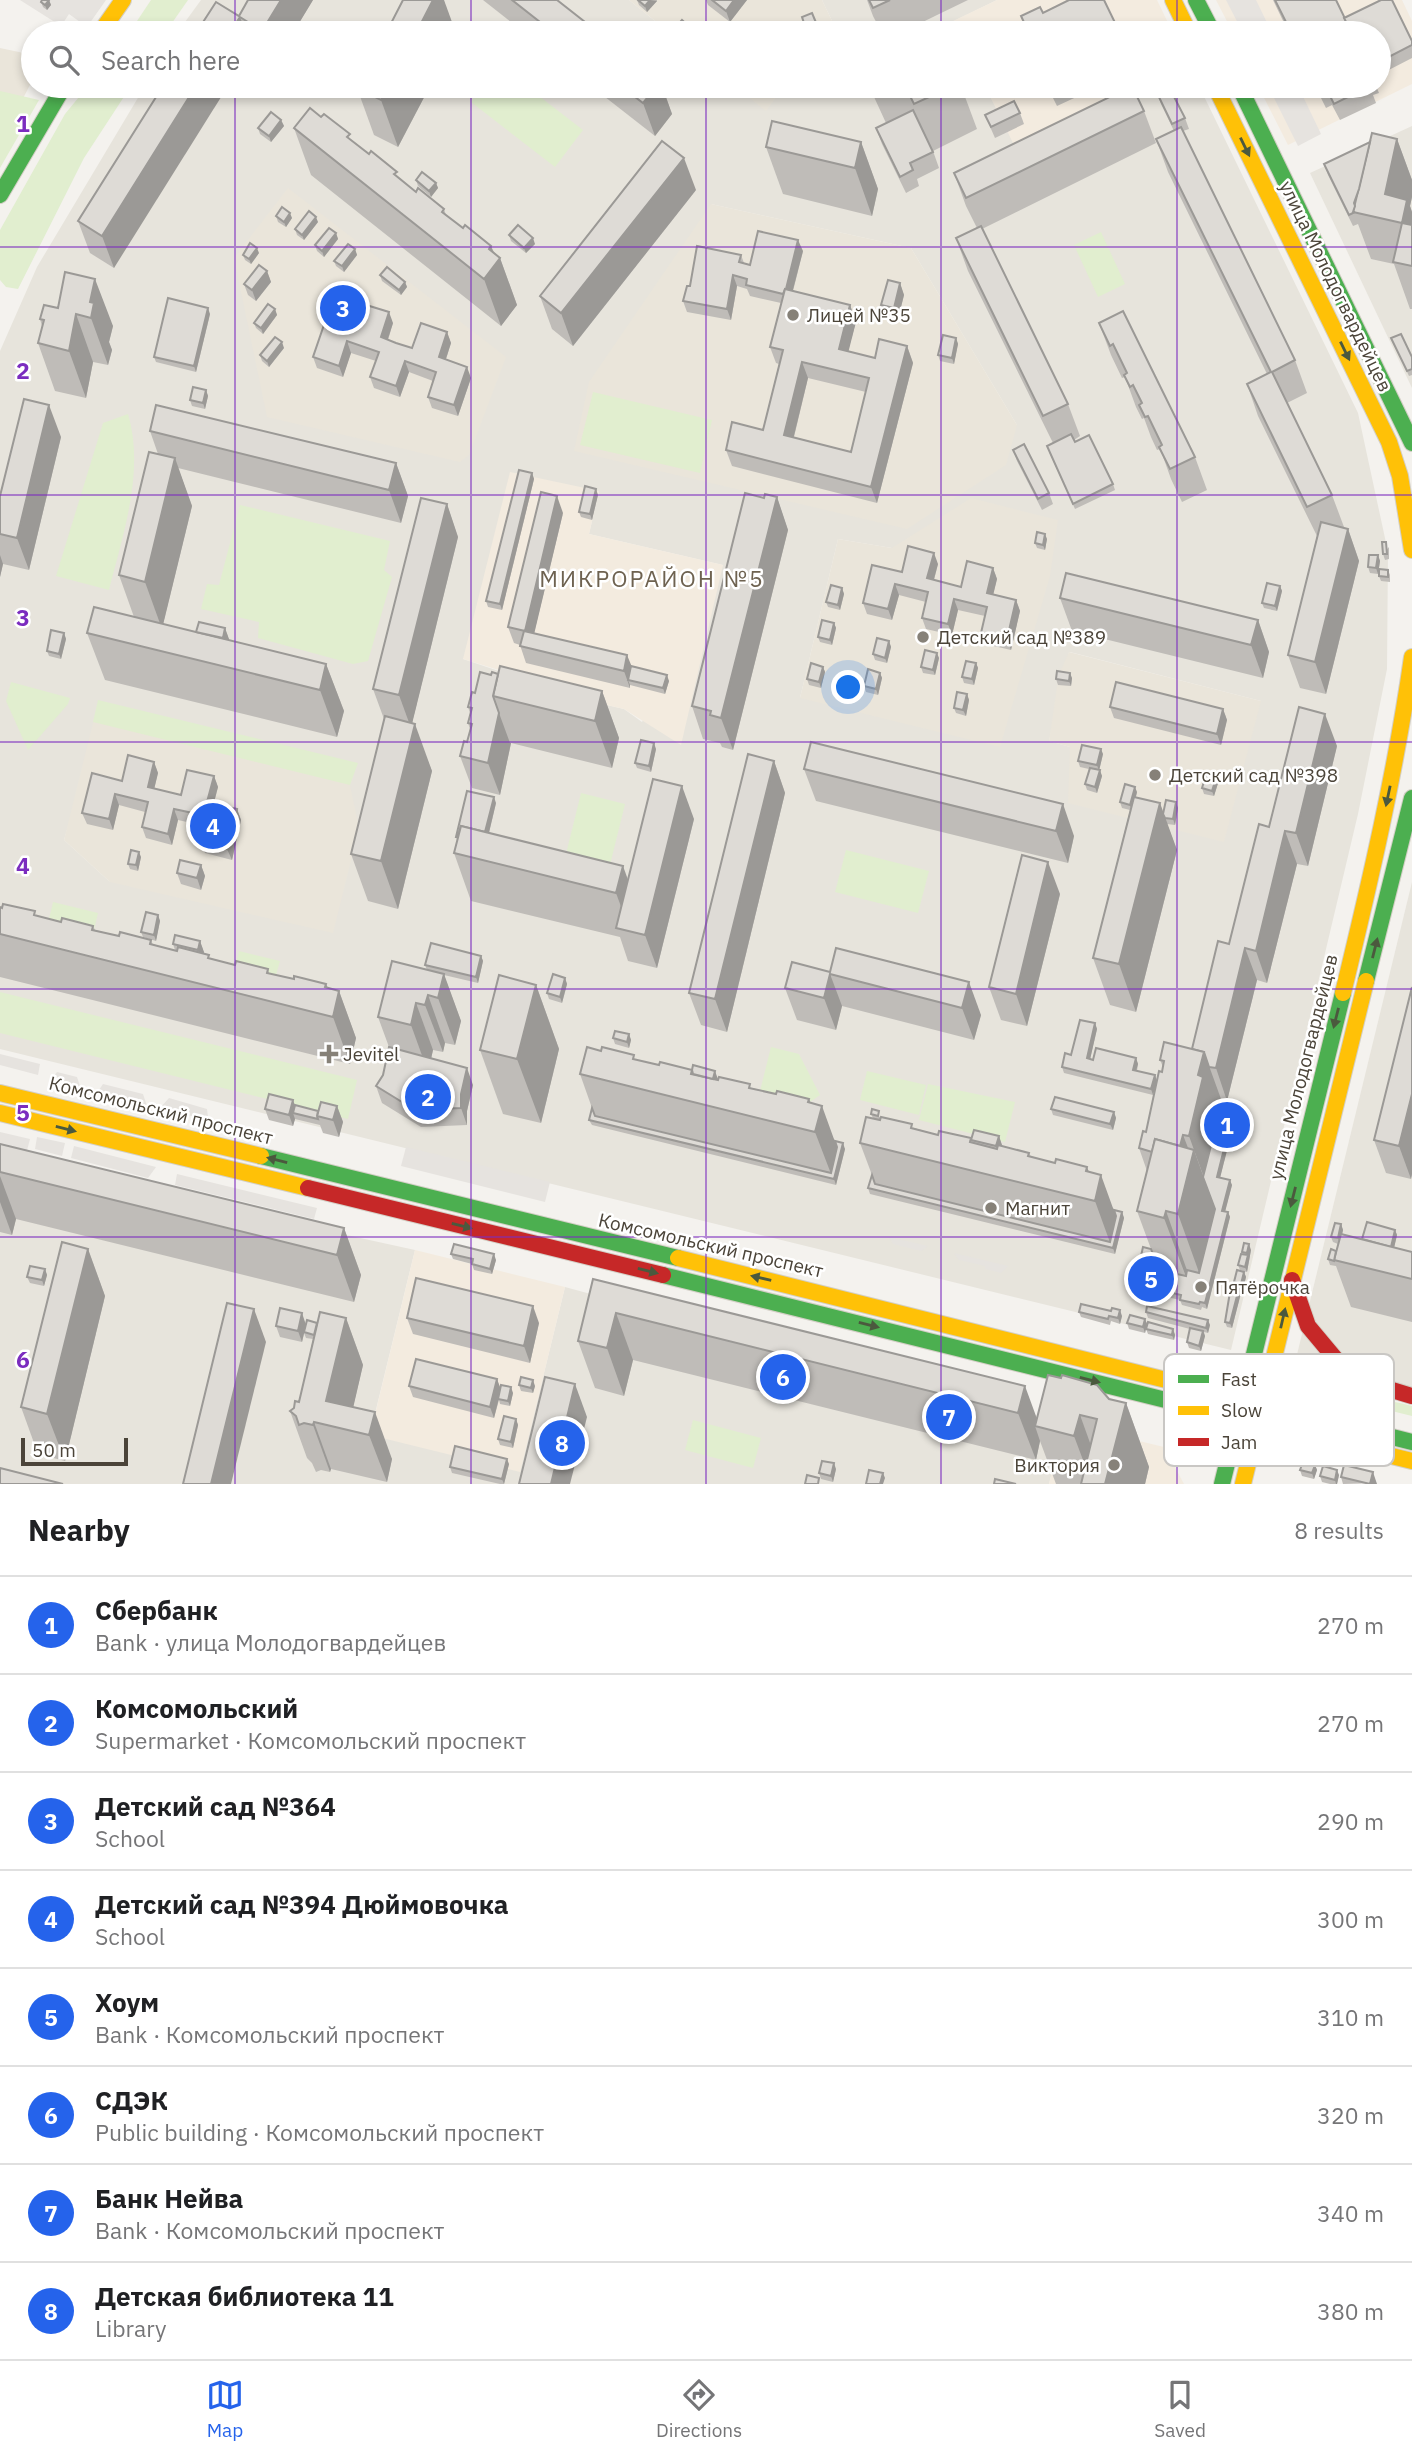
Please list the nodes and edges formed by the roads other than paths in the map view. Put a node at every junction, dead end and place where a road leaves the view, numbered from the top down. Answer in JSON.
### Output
{"nodes":[{"id":1,"x":123,"y":0,"type":"edge"},
{"id":2,"x":1173,"y":0,"type":"edge"},
{"id":3,"x":1196,"y":0,"type":"edge"},
{"id":4,"x":108,"y":21,"type":"edge"},
{"id":5,"x":1183,"y":21,"type":"edge"},
{"id":6,"x":1207,"y":21,"type":"edge"},
{"id":7,"x":57,"y":98,"type":"edge"},
{"id":8,"x":1221,"y":98,"type":"edge"},
{"id":9,"x":1245,"y":98,"type":"edge"},
{"id":10,"x":0,"y":195,"type":"edge"},
{"id":11,"x":1411,"y":436,"type":"edge"},
{"id":12,"x":1389,"y":442,"type":"junction"},
{"id":13,"x":1412,"y":453,"type":"edge"},
{"id":14,"x":1412,"y":550,"type":"edge"},
{"id":15,"x":1412,"y":657,"type":"edge"},
{"id":16,"x":1412,"y":798,"type":"edge"},
{"id":17,"x":0,"y":1093,"type":"edge"},
{"id":18,"x":27,"y":1099,"type":"junction"},
{"id":19,"x":0,"y":1110,"type":"edge"},
{"id":20,"x":343,"y":1176,"type":"junction"},
{"id":21,"x":279,"y":1181,"type":"junction"},
{"id":22,"x":465,"y":1206,"type":"junction"},
{"id":23,"x":395,"y":1210,"type":"junction"},
{"id":24,"x":546,"y":1227,"type":"junction"},
{"id":25,"x":542,"y":1245,"type":"junction"},
{"id":26,"x":1292,"y":1279,"type":"junction"},
{"id":27,"x":1253,"y":1354,"type":"edge"},
{"id":28,"x":1275,"y":1354,"type":"edge"},
{"id":29,"x":1331,"y":1354,"type":"edge"},
{"id":30,"x":1164,"y":1379,"type":"edge"},
{"id":31,"x":1394,"y":1391,"type":"edge"},
{"id":32,"x":1412,"y":1396,"type":"edge"},
{"id":33,"x":1164,"y":1400,"type":"edge"},
{"id":34,"x":1394,"y":1438,"type":"edge"},
{"id":35,"x":1412,"y":1442,"type":"edge"},
{"id":36,"x":1394,"y":1457,"type":"edge"},
{"id":37,"x":1412,"y":1461,"type":"edge"},
{"id":38,"x":1226,"y":1466,"type":"edge"},
{"id":39,"x":1248,"y":1466,"type":"edge"},
{"id":40,"x":1222,"y":1484,"type":"edge"},
{"id":41,"x":1243,"y":1484,"type":"edge"}],
"edges":[{"from":1,"to":4,"type":"main road"},
{"from":2,"to":5,"type":"main road"},
{"from":3,"to":6,"type":"main road"},
{"from":7,"to":10,"type":"main road"},
{"from":8,"to":12,"type":"main road","name":"улица Молодогвардейцев","one_way":true},
{"from":9,"to":11,"type":"main road","name":"улица Молодогвардейцев"},
{"from":11,"to":12,"type":"main road"},
{"from":12,"to":13,"type":"main road"},
{"from":12,"to":14,"type":"main road","name":"улица Молодогвардейцев"},
{"from":15,"to":27,"type":"main road","name":"улица Молодогвардейцев","one_way":true},
{"from":26,"to":16,"type":"main road","one_way":true},
{"from":17,"to":18,"type":"main road","name":"Комсомольский проспект"},
{"from":18,"to":19,"type":"main road"},
{"from":20,"to":18,"type":"main road","name":"Комсомольский проспект","one_way":true},
{"from":19,"to":21,"type":"main road","name":"Комсомольский проспект","one_way":true},
{"from":20,"to":21,"type":"main road"},
{"from":20,"to":22,"type":"main road","name":"Комсомольский проспект"},
{"from":21,"to":23,"type":"main road","name":"Комсомольский проспект"},
{"from":22,"to":23,"type":"main road"},
{"from":22,"to":24,"type":"main road","name":"Комсомольский проспект"},
{"from":23,"to":25,"type":"main road","name":"Комсомольский проспект","one_way":true},
{"from":24,"to":25,"type":"main road"},
{"from":30,"to":24,"type":"main road","name":"Комсомольский проспект","one_way":true},
{"from":25,"to":33,"type":"main road","name":"Комсомольский проспект","one_way":true},
{"from":28,"to":26,"type":"main road","one_way":true},
{"from":26,"to":29,"type":"main road"},
{"from":31,"to":32,"type":"main road"},
{"from":34,"to":35,"type":"main road","name":"Комсомольский проспект"},
{"from":36,"to":37,"type":"main road","name":"Комсомольский проспект"},
{"from":38,"to":40,"type":"main road","name":"улица Молодогвардейцев"},
{"from":39,"to":41,"type":"main road"}]}
